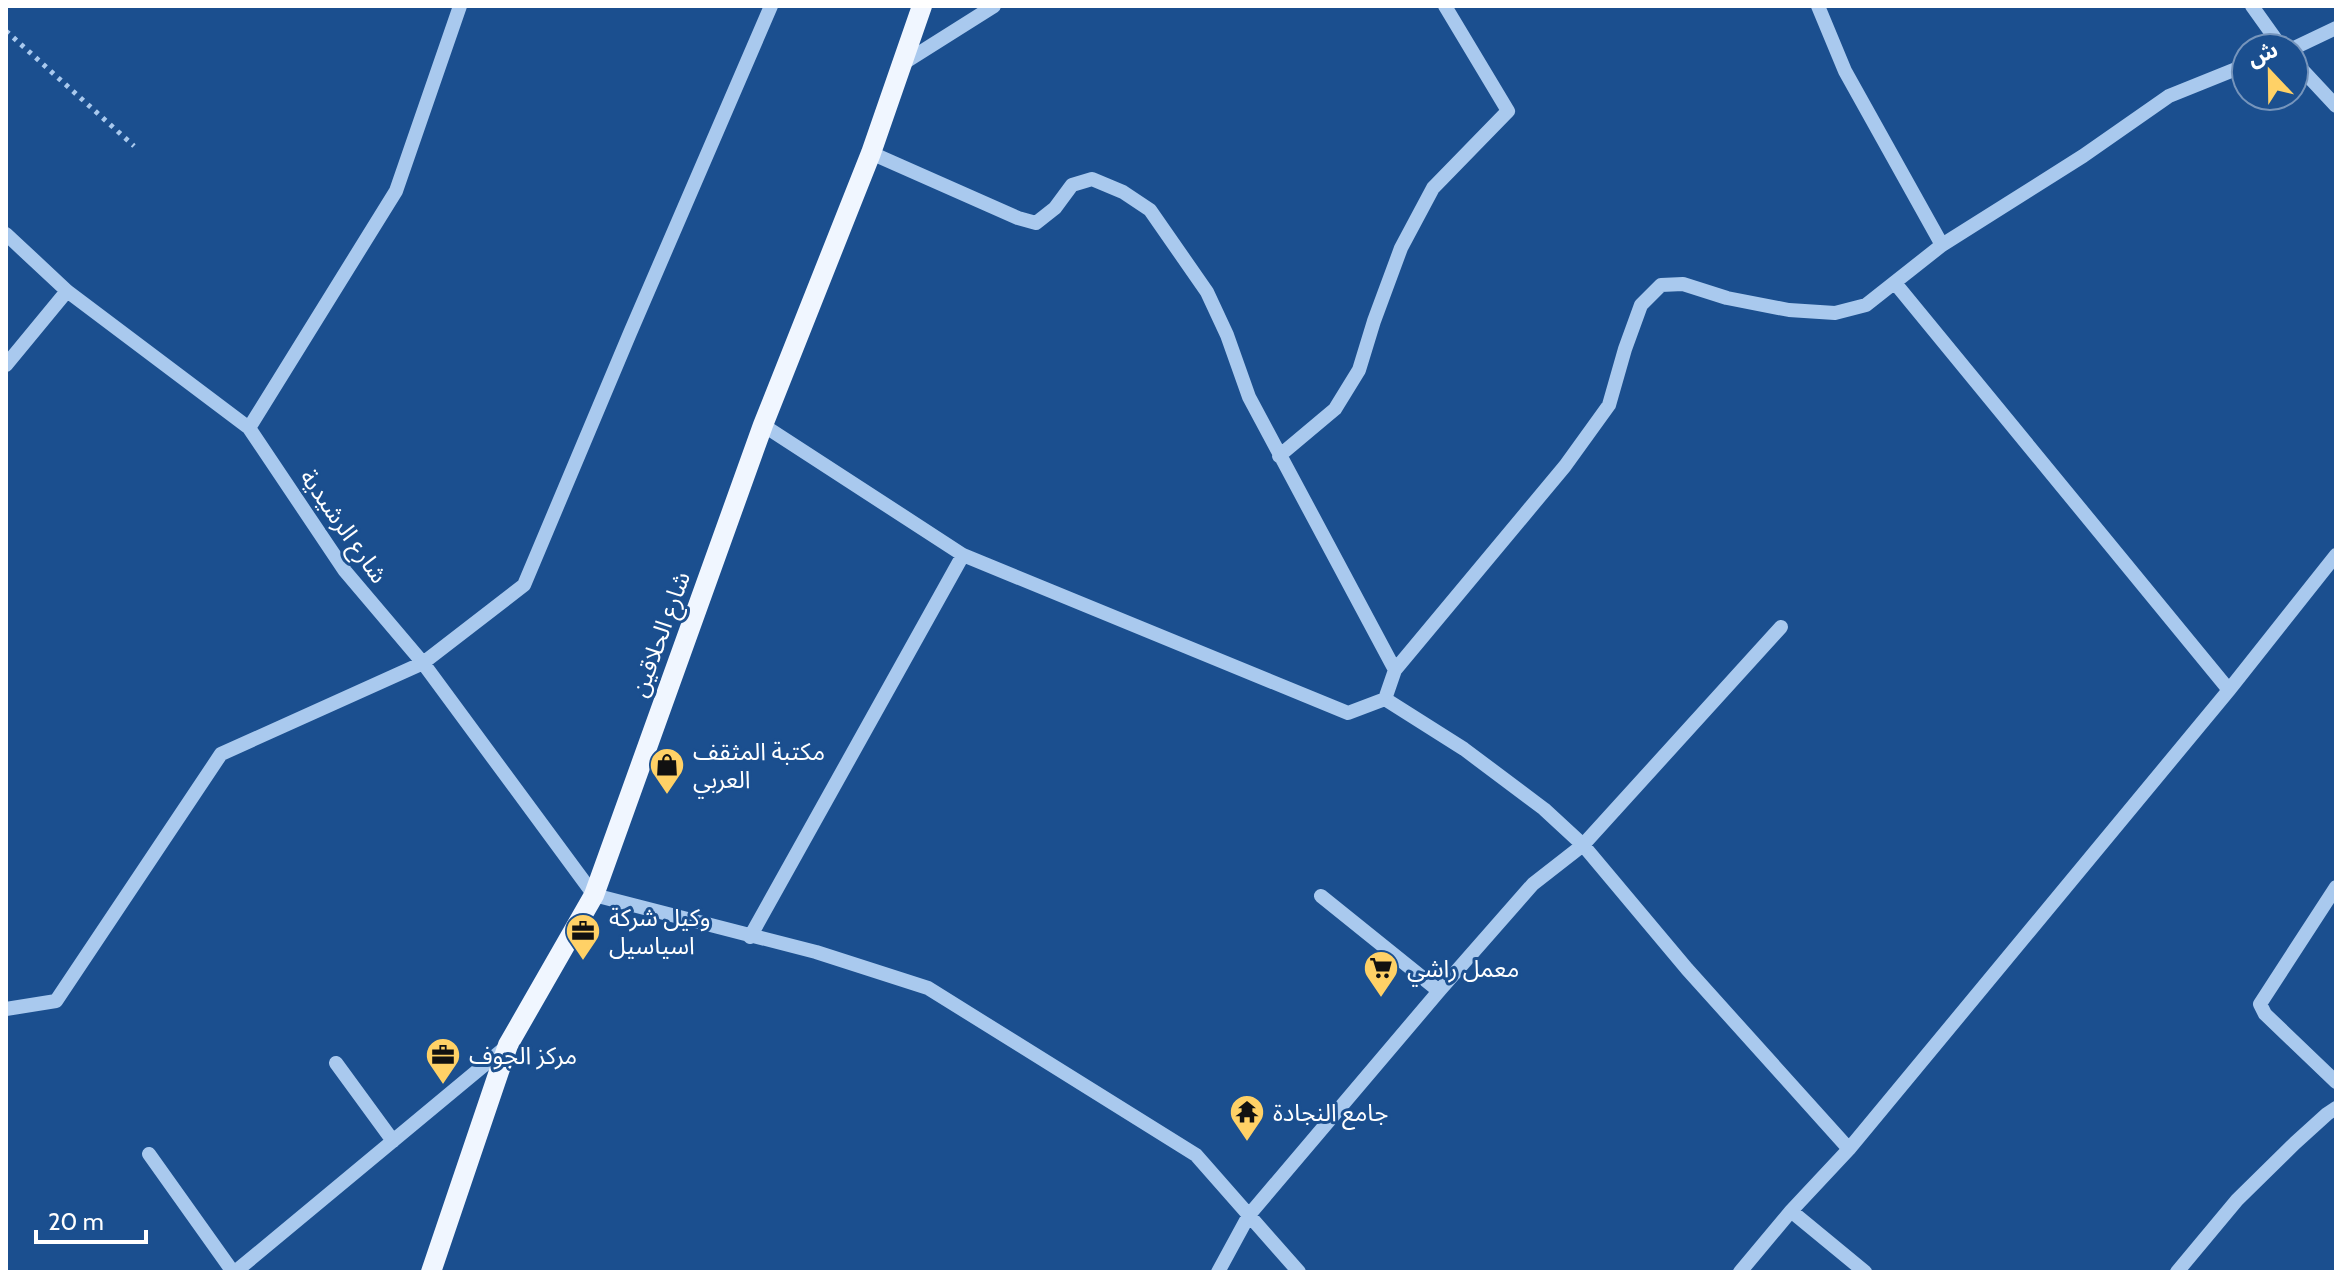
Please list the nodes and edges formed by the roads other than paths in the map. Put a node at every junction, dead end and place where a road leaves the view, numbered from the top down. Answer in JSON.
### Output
{"nodes":[{"id":1,"x":460,"y":6,"type":"edge"},
{"id":2,"x":771,"y":6,"type":"edge"},
{"id":3,"x":922,"y":6,"type":"edge"},
{"id":4,"x":994,"y":6,"type":"edge"},
{"id":5,"x":1445,"y":6,"type":"edge"},
{"id":6,"x":1818,"y":6,"type":"edge"},
{"id":7,"x":2252,"y":6,"type":"edge"},
{"id":8,"x":2336,"y":28,"type":"edge"},
{"id":9,"x":2271,"y":32,"type":"edge"},
{"id":10,"x":2310,"y":40,"type":"edge"},
{"id":11,"x":902,"y":64,"type":"junction"},
{"id":12,"x":2230,"y":71,"type":"edge"},
{"id":13,"x":2310,"y":78,"type":"edge"},
{"id":14,"x":2336,"y":106,"type":"edge"},
{"id":15,"x":871,"y":153,"type":"junction"},
{"id":16,"x":6,"y":234,"type":"edge"},
{"id":17,"x":1942,"y":245,"type":"junction"},
{"id":18,"x":1895,"y":283,"type":"junction"},
{"id":19,"x":67,"y":291,"type":"junction"},
{"id":20,"x":6,"y":365,"type":"edge"},
{"id":21,"x":763,"y":425,"type":"junction"},
{"id":22,"x":249,"y":428,"type":"junction"},
{"id":23,"x":1279,"y":456,"type":"junction"},
{"id":24,"x":963,"y":555,"type":"junction"},
{"id":25,"x":2336,"y":555,"type":"edge"},
{"id":26,"x":1781,"y":627,"type":"dead end"},
{"id":27,"x":423,"y":663,"type":"junction"},
{"id":28,"x":1395,"y":670,"type":"junction"},
{"id":29,"x":2229,"y":690,"type":"junction"},
{"id":30,"x":1385,"y":699,"type":"junction"},
{"id":31,"x":1583,"y":845,"type":"junction"},
{"id":32,"x":2336,"y":887,"type":"edge"},
{"id":33,"x":594,"y":895,"type":"junction"},
{"id":34,"x":1321,"y":896,"type":"dead end"},
{"id":35,"x":750,"y":937,"type":"junction"},
{"id":36,"x":1439,"y":991,"type":"junction"},
{"id":37,"x":6,"y":1009,"type":"edge"},
{"id":38,"x":508,"y":1045,"type":"junction"},
{"id":39,"x":336,"y":1063,"type":"dead end"},
{"id":40,"x":2336,"y":1082,"type":"edge"},
{"id":41,"x":2336,"y":1108,"type":"edge"},
{"id":42,"x":393,"y":1141,"type":"junction"},
{"id":43,"x":1849,"y":1149,"type":"junction"},
{"id":44,"x":149,"y":1154,"type":"dead end"},
{"id":45,"x":1791,"y":1211,"type":"junction"},
{"id":46,"x":1249,"y":1215,"type":"junction"},
{"id":47,"x":435,"y":1269,"type":"edge"},
{"id":48,"x":234,"y":1272,"type":"edge"},
{"id":49,"x":1218,"y":1272,"type":"edge"},
{"id":50,"x":1299,"y":1272,"type":"edge"},
{"id":51,"x":1740,"y":1272,"type":"edge"},
{"id":52,"x":1865,"y":1272,"type":"edge"},
{"id":53,"x":2177,"y":1272,"type":"edge"}],
"edges":[{"from":1,"to":22,"type":"street"},
{"from":2,"to":27,"type":"street"},
{"from":3,"to":11,"type":"main road","name":"شارع الحلاقين"},
{"from":4,"to":11,"type":"street"},
{"from":5,"to":23,"type":"street"},
{"from":6,"to":17,"type":"street"},
{"from":7,"to":9,"type":"street"},
{"from":8,"to":10,"type":"street"},
{"from":11,"to":15,"type":"main road","name":"شارع الحلاقين"},
{"from":12,"to":17,"type":"street"},
{"from":13,"to":14,"type":"street"},
{"from":15,"to":21,"type":"main road","name":"شارع الحلاقين"},
{"from":15,"to":23,"type":"street"},
{"from":16,"to":19,"type":"street","name":"شارع الرشيدية"},
{"from":17,"to":18,"type":"street"},
{"from":18,"to":28,"type":"street"},
{"from":18,"to":29,"type":"street"},
{"from":19,"to":20,"type":"street"},
{"from":19,"to":22,"type":"street","name":"شارع الرشيدية"},
{"from":21,"to":24,"type":"street"},
{"from":21,"to":33,"type":"main road","name":"شارع الحلاقين"},
{"from":22,"to":27,"type":"street","name":"شارع الرشيدية"},
{"from":23,"to":28,"type":"street"},
{"from":24,"to":30,"type":"street"},
{"from":24,"to":35,"type":"street"},
{"from":25,"to":29,"type":"street"},
{"from":26,"to":31,"type":"street"},
{"from":27,"to":33,"type":"street","name":"شارع الرشيدية"},
{"from":27,"to":37,"type":"street"},
{"from":28,"to":30,"type":"street"},
{"from":29,"to":43,"type":"street"},
{"from":30,"to":31,"type":"street"},
{"from":31,"to":36,"type":"street"},
{"from":31,"to":43,"type":"street"},
{"from":32,"to":40,"type":"street"},
{"from":33,"to":35,"type":"street"},
{"from":33,"to":38,"type":"main road","name":"شارع الحلاقين"},
{"from":34,"to":36,"type":"street"},
{"from":35,"to":46,"type":"street"},
{"from":36,"to":46,"type":"street"},
{"from":38,"to":42,"type":"street"},
{"from":38,"to":47,"type":"main road","name":"شارع الحلاقين"},
{"from":39,"to":42,"type":"street"},
{"from":41,"to":53,"type":"street"},
{"from":42,"to":48,"type":"street"},
{"from":43,"to":45,"type":"street"},
{"from":44,"to":48,"type":"street"},
{"from":45,"to":51,"type":"street"},
{"from":45,"to":52,"type":"street"},
{"from":46,"to":49,"type":"street"},
{"from":46,"to":50,"type":"street"}]}
